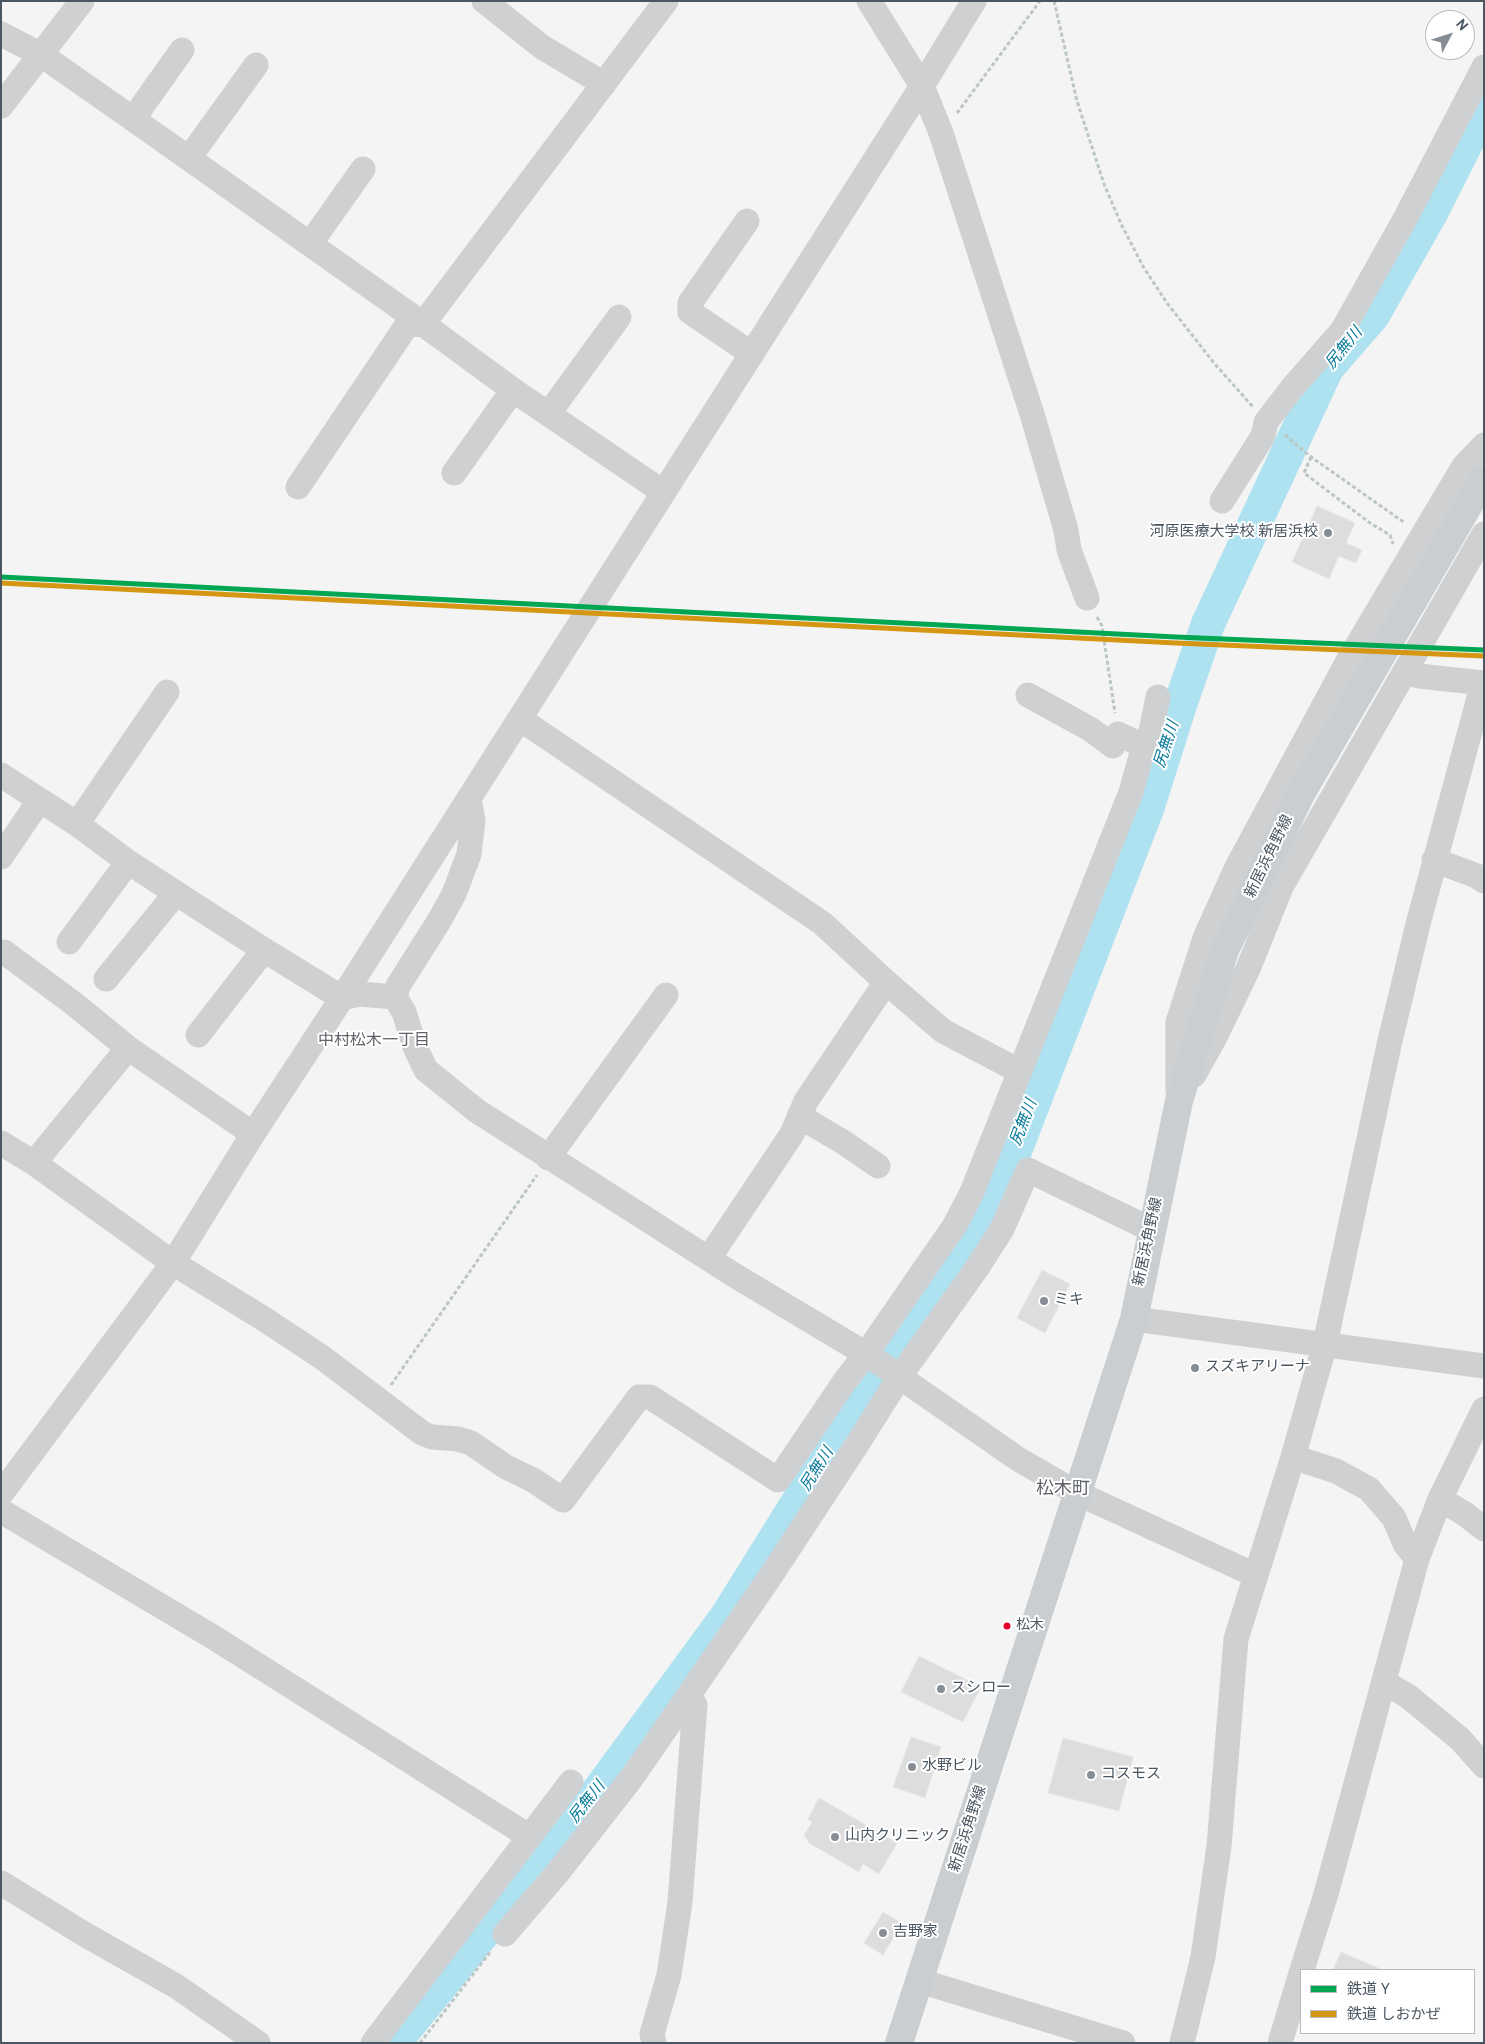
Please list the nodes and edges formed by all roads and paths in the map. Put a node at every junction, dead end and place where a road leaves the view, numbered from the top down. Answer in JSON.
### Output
{"nodes":[{"id":1,"x":82,"y":1,"type":"edge"},
{"id":2,"x":484,"y":1,"type":"edge"},
{"id":3,"x":666,"y":1,"type":"edge"},
{"id":4,"x":869,"y":1,"type":"edge"},
{"id":5,"x":974,"y":1,"type":"edge"},
{"id":6,"x":1040,"y":1,"type":"edge"},
{"id":7,"x":1054,"y":1,"type":"edge"},
{"id":8,"x":1,"y":34,"type":"edge"},
{"id":9,"x":182,"y":50,"type":"dead end"},
{"id":10,"x":40,"y":54,"type":"junction"},
{"id":11,"x":256,"y":65,"type":"dead end"},
{"id":12,"x":1484,"y":67,"type":"edge"},
{"id":13,"x":604,"y":84,"type":"junction"},
{"id":14,"x":922,"y":86,"type":"junction"},
{"id":15,"x":1,"y":106,"type":"edge"},
{"id":16,"x":133,"y":119,"type":"junction"},
{"id":17,"x":941,"y":134,"type":"junction"},
{"id":18,"x":189,"y":158,"type":"junction"},
{"id":19,"x":363,"y":169,"type":"dead end"},
{"id":20,"x":747,"y":221,"type":"dead end"},
{"id":21,"x":310,"y":244,"type":"junction"},
{"id":22,"x":619,"y":317,"type":"dead end"},
{"id":23,"x":423,"y":324,"type":"junction"},
{"id":24,"x":752,"y":354,"type":"junction"},
{"id":25,"x":513,"y":390,"type":"junction"},
{"id":26,"x":549,"y":413,"type":"junction"},
{"id":27,"x":1270,"y":424,"type":"junction"},
{"id":28,"x":1484,"y":445,"type":"edge"},
{"id":29,"x":1311,"y":457,"type":"junction"},
{"id":30,"x":454,"y":473,"type":"dead end"},
{"id":31,"x":1484,"y":479,"type":"edge"},
{"id":32,"x":298,"y":487,"type":"dead end"},
{"id":33,"x":663,"y":492,"type":"junction"},
{"id":34,"x":1222,"y":500,"type":"dead end"},
{"id":35,"x":1400,"y":521,"type":"dead end"},
{"id":36,"x":1484,"y":534,"type":"edge"},
{"id":37,"x":1396,"y":549,"type":"dead end"},
{"id":38,"x":1087,"y":598,"type":"joint"},
{"id":39,"x":1404,"y":672,"type":"junction"},
{"id":40,"x":167,"y":692,"type":"dead end"},
{"id":41,"x":1028,"y":695,"type":"dead end"},
{"id":42,"x":1158,"y":697,"type":"dead end"},
{"id":43,"x":520,"y":718,"type":"junction"},
{"id":44,"x":1118,"y":734,"type":"junction"},
{"id":45,"x":1144,"y":746,"type":"junction"},
{"id":46,"x":1,"y":776,"type":"edge"},
{"id":47,"x":469,"y":798,"type":"junction"},
{"id":48,"x":38,"y":801,"type":"junction"},
{"id":49,"x":77,"y":824,"type":"junction"},
{"id":50,"x":1,"y":857,"type":"edge"},
{"id":51,"x":1434,"y":860,"type":"junction"},
{"id":52,"x":128,"y":862,"type":"junction"},
{"id":53,"x":1484,"y":881,"type":"edge"},
{"id":54,"x":176,"y":892,"type":"junction"},
{"id":55,"x":69,"y":942,"type":"dead end"},
{"id":56,"x":264,"y":950,"type":"junction"},
{"id":57,"x":4,"y":952,"type":"dead end"},
{"id":58,"x":106,"y":979,"type":"dead end"},
{"id":59,"x":886,"y":982,"type":"junction"},
{"id":60,"x":666,"y":995,"type":"dead end"},
{"id":61,"x":395,"y":996,"type":"junction"},
{"id":62,"x":342,"y":998,"type":"junction"},
{"id":63,"x":198,"y":1034,"type":"dead end"},
{"id":64,"x":128,"y":1048,"type":"junction"},
{"id":65,"x":1019,"y":1071,"type":"junction"},
{"id":66,"x":1178,"y":1101,"type":"junction"},
{"id":67,"x":799,"y":1116,"type":"junction"},
{"id":68,"x":253,"y":1134,"type":"junction"},
{"id":69,"x":1,"y":1143,"type":"edge"},
{"id":70,"x":548,"y":1158,"type":"junction"},
{"id":71,"x":34,"y":1163,"type":"junction"},
{"id":72,"x":878,"y":1166,"type":"dead end"},
{"id":73,"x":1152,"y":1230,"type":"junction"},
{"id":74,"x":708,"y":1258,"type":"junction"},
{"id":75,"x":173,"y":1263,"type":"junction"},
{"id":76,"x":1134,"y":1318,"type":"junction"},
{"id":77,"x":1325,"y":1344,"type":"junction"},
{"id":78,"x":869,"y":1355,"type":"junction"},
{"id":79,"x":1484,"y":1366,"type":"edge"},
{"id":80,"x":897,"y":1375,"type":"junction"},
{"id":81,"x":379,"y":1402,"type":"junction"},
{"id":82,"x":1484,"y":1409,"type":"edge"},
{"id":83,"x":1292,"y":1457,"type":"junction"},
{"id":84,"x":1077,"y":1493,"type":"junction"},
{"id":85,"x":1,"y":1494,"type":"edge"},
{"id":86,"x":1440,"y":1499,"type":"junction"},
{"id":87,"x":1,"y":1511,"type":"edge"},
{"id":88,"x":1484,"y":1529,"type":"edge"},
{"id":89,"x":1417,"y":1559,"type":"junction"},
{"id":90,"x":1255,"y":1575,"type":"junction"},
{"id":91,"x":1384,"y":1682,"type":"junction"},
{"id":92,"x":689,"y":1695,"type":"junction"},
{"id":93,"x":1484,"y":1766,"type":"edge"},
{"id":94,"x":570,"y":1782,"type":"dead end"},
{"id":95,"x":530,"y":1837,"type":"junction"},
{"id":96,"x":1,"y":1883,"type":"edge"},
{"id":97,"x":505,"y":1934,"type":"joint"},
{"id":98,"x":1303,"y":1969,"type":"edge"},
{"id":99,"x":1300,"y":1978,"type":"edge"},
{"id":100,"x":920,"y":1981,"type":"junction"},
{"id":101,"x":258,"y":2043,"type":"edge"},
{"id":102,"x":373,"y":2043,"type":"edge"},
{"id":103,"x":420,"y":2043,"type":"edge"},
{"id":104,"x":654,"y":2043,"type":"edge"},
{"id":105,"x":899,"y":2043,"type":"edge"},
{"id":106,"x":1123,"y":2043,"type":"edge"},
{"id":107,"x":1182,"y":2043,"type":"edge"},
{"id":108,"x":1280,"y":2043,"type":"edge"}],
"edges":[{"from":1,"to":10,"type":"street"},
{"from":2,"to":13,"type":"street"},
{"from":3,"to":13,"type":"street"},
{"from":4,"to":14,"type":"street"},
{"from":5,"to":14,"type":"street"},
{"from":6,"to":17,"type":"path"},
{"from":7,"to":27,"type":"path"},
{"from":8,"to":10,"type":"street"},
{"from":9,"to":16,"type":"street"},
{"from":10,"to":15,"type":"street"},
{"from":10,"to":16,"type":"street"},
{"from":11,"to":18,"type":"street"},
{"from":12,"to":27,"type":"street"},
{"from":13,"to":23,"type":"street"},
{"from":14,"to":17,"type":"street"},
{"from":14,"to":24,"type":"street"},
{"from":16,"to":18,"type":"street"},
{"from":17,"to":38,"type":"street"},
{"from":18,"to":21,"type":"street"},
{"from":19,"to":21,"type":"street"},
{"from":20,"to":24,"type":"street"},
{"from":21,"to":23,"type":"street"},
{"from":22,"to":26,"type":"street"},
{"from":23,"to":25,"type":"street"},
{"from":23,"to":32,"type":"street"},
{"from":24,"to":33,"type":"street"},
{"from":25,"to":26,"type":"street"},
{"from":25,"to":30,"type":"street"},
{"from":26,"to":33,"type":"street"},
{"from":27,"to":29,"type":"path"},
{"from":27,"to":34,"type":"street"},
{"from":28,"to":66,"type":"street"},
{"from":29,"to":35,"type":"path"},
{"from":29,"to":37,"type":"path"},
{"from":31,"to":66,"type":"main road","name":"新居浜角野線"},
{"from":33,"to":43,"type":"street"},
{"from":36,"to":39,"type":"street"},
{"from":38,"to":44,"type":"path"},
{"from":39,"to":51,"type":"street"},
{"from":39,"to":66,"type":"street"},
{"from":40,"to":49,"type":"street"},
{"from":41,"to":44,"type":"street"},
{"from":42,"to":45,"type":"street"},
{"from":43,"to":47,"type":"street"},
{"from":43,"to":59,"type":"street"},
{"from":44,"to":45,"type":"street"},
{"from":45,"to":65,"type":"street"},
{"from":46,"to":48,"type":"street"},
{"from":47,"to":61,"type":"street"},
{"from":47,"to":62,"type":"street"},
{"from":48,"to":49,"type":"street"},
{"from":48,"to":50,"type":"street"},
{"from":49,"to":52,"type":"street"},
{"from":51,"to":53,"type":"street"},
{"from":51,"to":77,"type":"street"},
{"from":52,"to":54,"type":"street"},
{"from":52,"to":55,"type":"street"},
{"from":54,"to":56,"type":"street"},
{"from":54,"to":58,"type":"street"},
{"from":56,"to":62,"type":"street"},
{"from":56,"to":63,"type":"street"},
{"from":57,"to":64,"type":"street"},
{"from":59,"to":65,"type":"street"},
{"from":59,"to":67,"type":"street"},
{"from":60,"to":70,"type":"street"},
{"from":61,"to":62,"type":"street"},
{"from":61,"to":70,"type":"street"},
{"from":62,"to":68,"type":"street"},
{"from":64,"to":68,"type":"street"},
{"from":64,"to":71,"type":"street"},
{"from":65,"to":78,"type":"street"},
{"from":66,"to":73,"type":"main road","name":"新居浜角野線"},
{"from":67,"to":72,"type":"street"},
{"from":67,"to":74,"type":"street"},
{"from":68,"to":75,"type":"street"},
{"from":69,"to":71,"type":"street"},
{"from":70,"to":74,"type":"street"},
{"from":70,"to":81,"type":"path"},
{"from":71,"to":75,"type":"street"},
{"from":73,"to":76,"type":"main road","name":"新居浜角野線"},
{"from":73,"to":80,"type":"street"},
{"from":74,"to":78,"type":"street"},
{"from":75,"to":81,"type":"street"},
{"from":75,"to":85,"type":"street"},
{"from":76,"to":77,"type":"street"},
{"from":76,"to":84,"type":"main road","name":"新居浜角野線"},
{"from":77,"to":79,"type":"street"},
{"from":77,"to":83,"type":"street"},
{"from":78,"to":80,"type":"street"},
{"from":78,"to":81,"type":"street"},
{"from":80,"to":84,"type":"street"},
{"from":80,"to":92,"type":"street"},
{"from":82,"to":86,"type":"street"},
{"from":83,"to":89,"type":"street"},
{"from":83,"to":90,"type":"street"},
{"from":84,"to":90,"type":"street"},
{"from":84,"to":100,"type":"main road","name":"新居浜角野線"},
{"from":86,"to":88,"type":"street"},
{"from":86,"to":89,"type":"street"},
{"from":87,"to":95,"type":"street"},
{"from":89,"to":91,"type":"street"},
{"from":90,"to":107,"type":"street"},
{"from":91,"to":93,"type":"street"},
{"from":91,"to":98,"type":"street"},
{"from":92,"to":97,"type":"street"},
{"from":92,"to":104,"type":"street"},
{"from":94,"to":95,"type":"street"},
{"from":95,"to":102,"type":"street"},
{"from":96,"to":101,"type":"street"},
{"from":97,"to":103,"type":"path"},
{"from":99,"to":108,"type":"street"},
{"from":100,"to":105,"type":"main road","name":"新居浜角野線"},
{"from":100,"to":106,"type":"street"}]}
